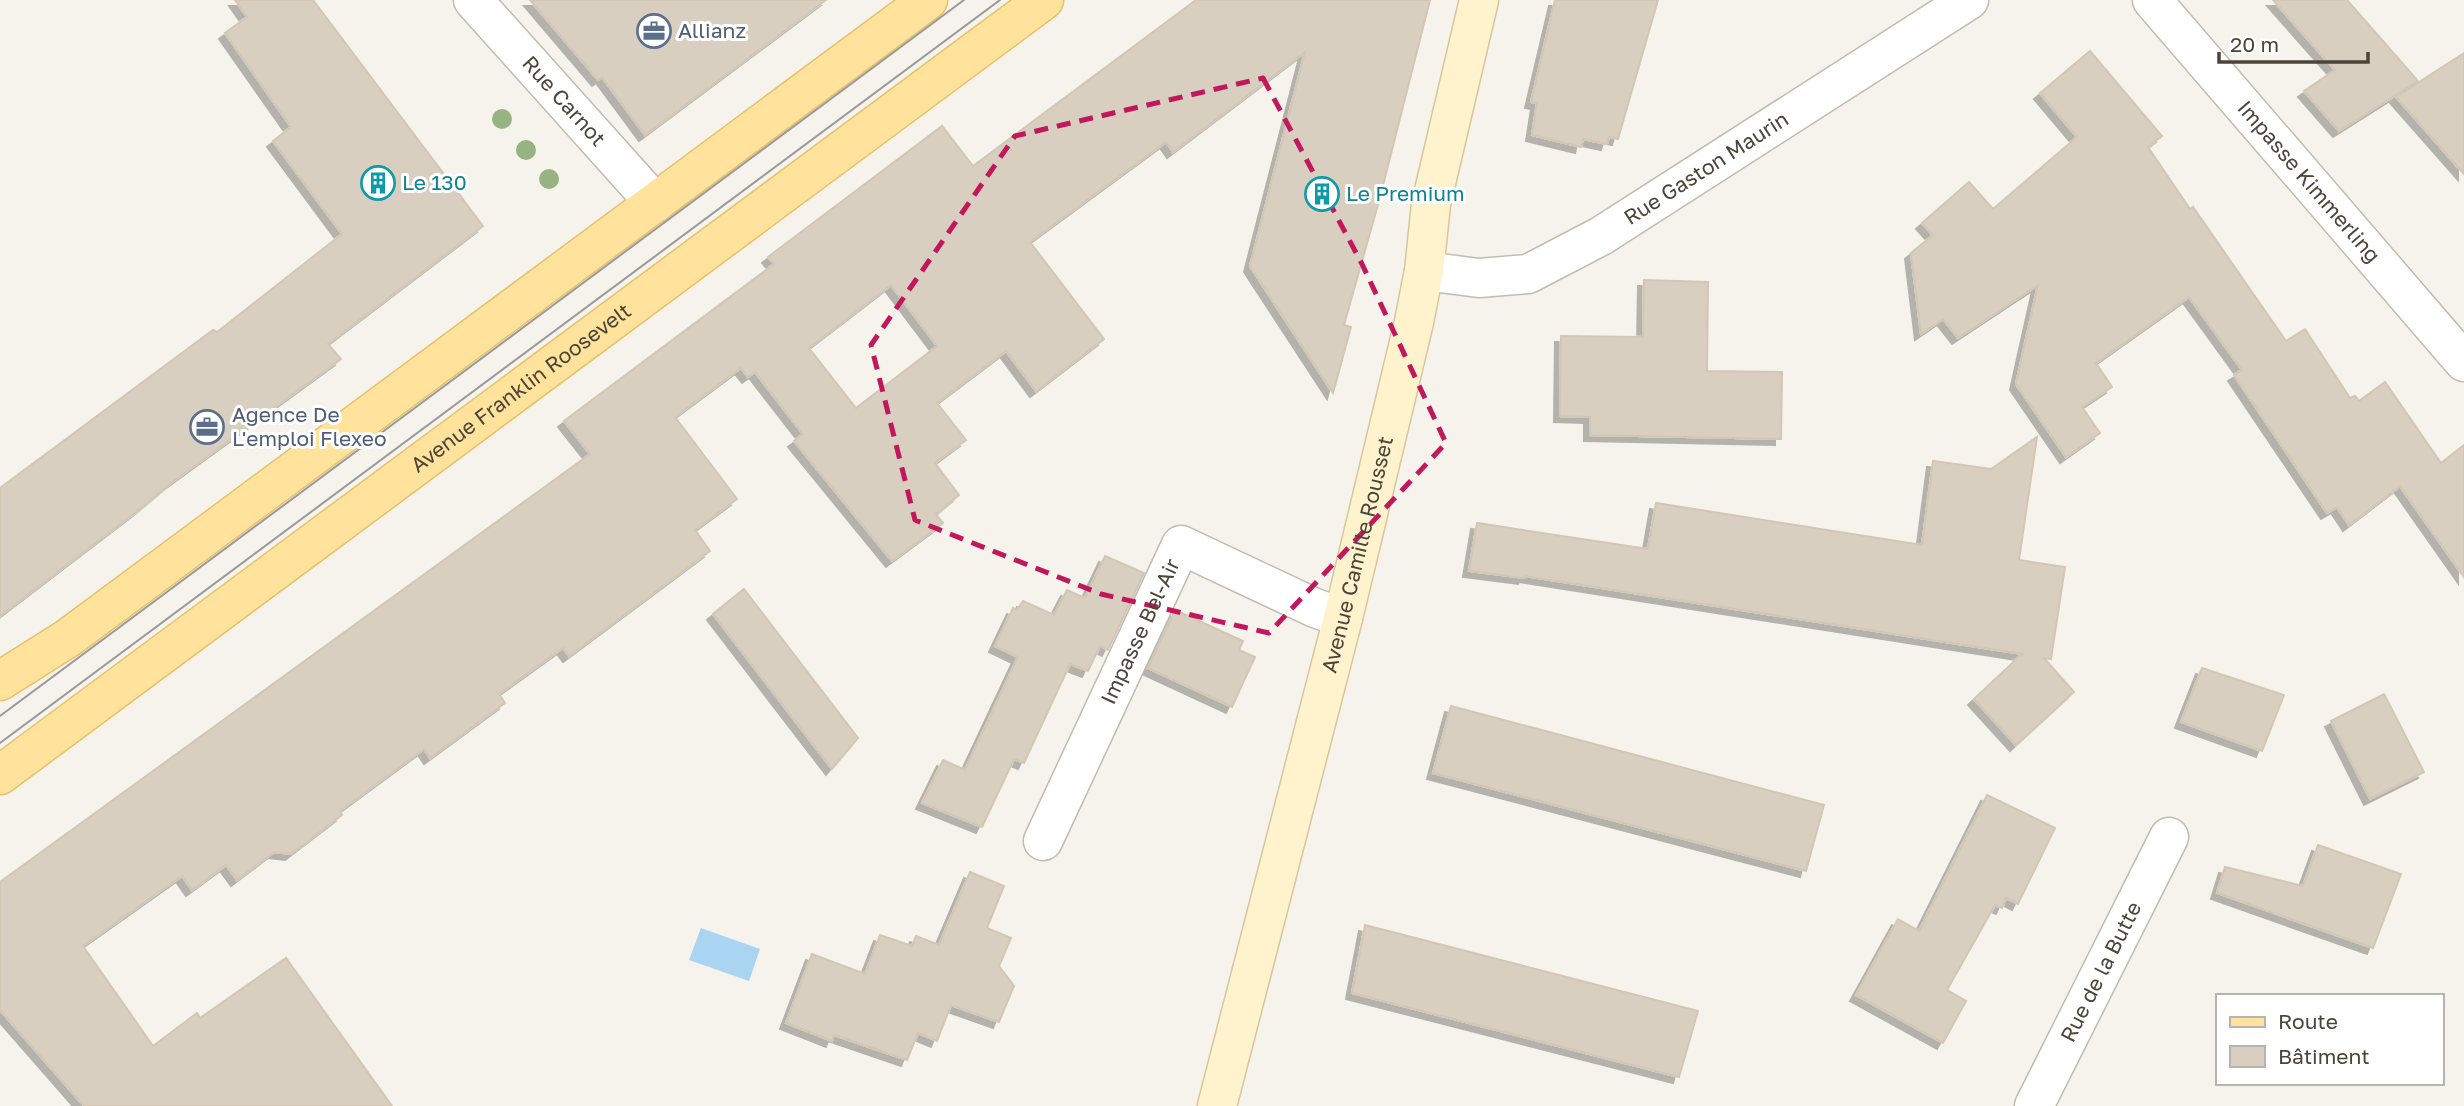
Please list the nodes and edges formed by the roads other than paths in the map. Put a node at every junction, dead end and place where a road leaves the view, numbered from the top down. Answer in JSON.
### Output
{"nodes":[{"id":1,"x":472,"y":0,"type":"edge"},
{"id":2,"x":928,"y":0,"type":"edge"},
{"id":3,"x":1044,"y":0,"type":"edge"},
{"id":4,"x":1479,"y":0,"type":"edge"},
{"id":5,"x":1969,"y":0,"type":"edge"},
{"id":6,"x":2152,"y":0,"type":"edge"},
{"id":7,"x":656,"y":203,"type":"junction"},
{"id":8,"x":1424,"y":271,"type":"junction"},
{"id":9,"x":2464,"y":362,"type":"edge"},
{"id":10,"x":1343,"y":618,"type":"junction"},
{"id":11,"x":0,"y":681,"type":"edge"},
{"id":12,"x":0,"y":775,"type":"edge"},
{"id":13,"x":2169,"y":837,"type":"dead end"},
{"id":14,"x":1043,"y":841,"type":"dead end"},
{"id":15,"x":1217,"y":1106,"type":"edge"},
{"id":16,"x":2034,"y":1106,"type":"edge"}],
"edges":[{"from":1,"to":7,"type":"street","name":"Rue Carnot"},
{"from":2,"to":7,"type":"main road"},
{"from":3,"to":12,"type":"main road","name":"Avenue Franklin Roosevelt"},
{"from":4,"to":8,"type":"street","name":"Avenue Camille Rousset"},
{"from":5,"to":8,"type":"street","name":"Rue Gaston Maurin"},
{"from":6,"to":9,"type":"street","name":"Impasse Kimmerling"},
{"from":7,"to":11,"type":"main road"},
{"from":8,"to":10,"type":"street","name":"Avenue Camille Rousset"},
{"from":10,"to":14,"type":"street","name":"Impasse Bel-Air"},
{"from":10,"to":15,"type":"street","name":"Avenue Camille Rousset"},
{"from":13,"to":16,"type":"street","name":"Rue de la Butte"}]}
